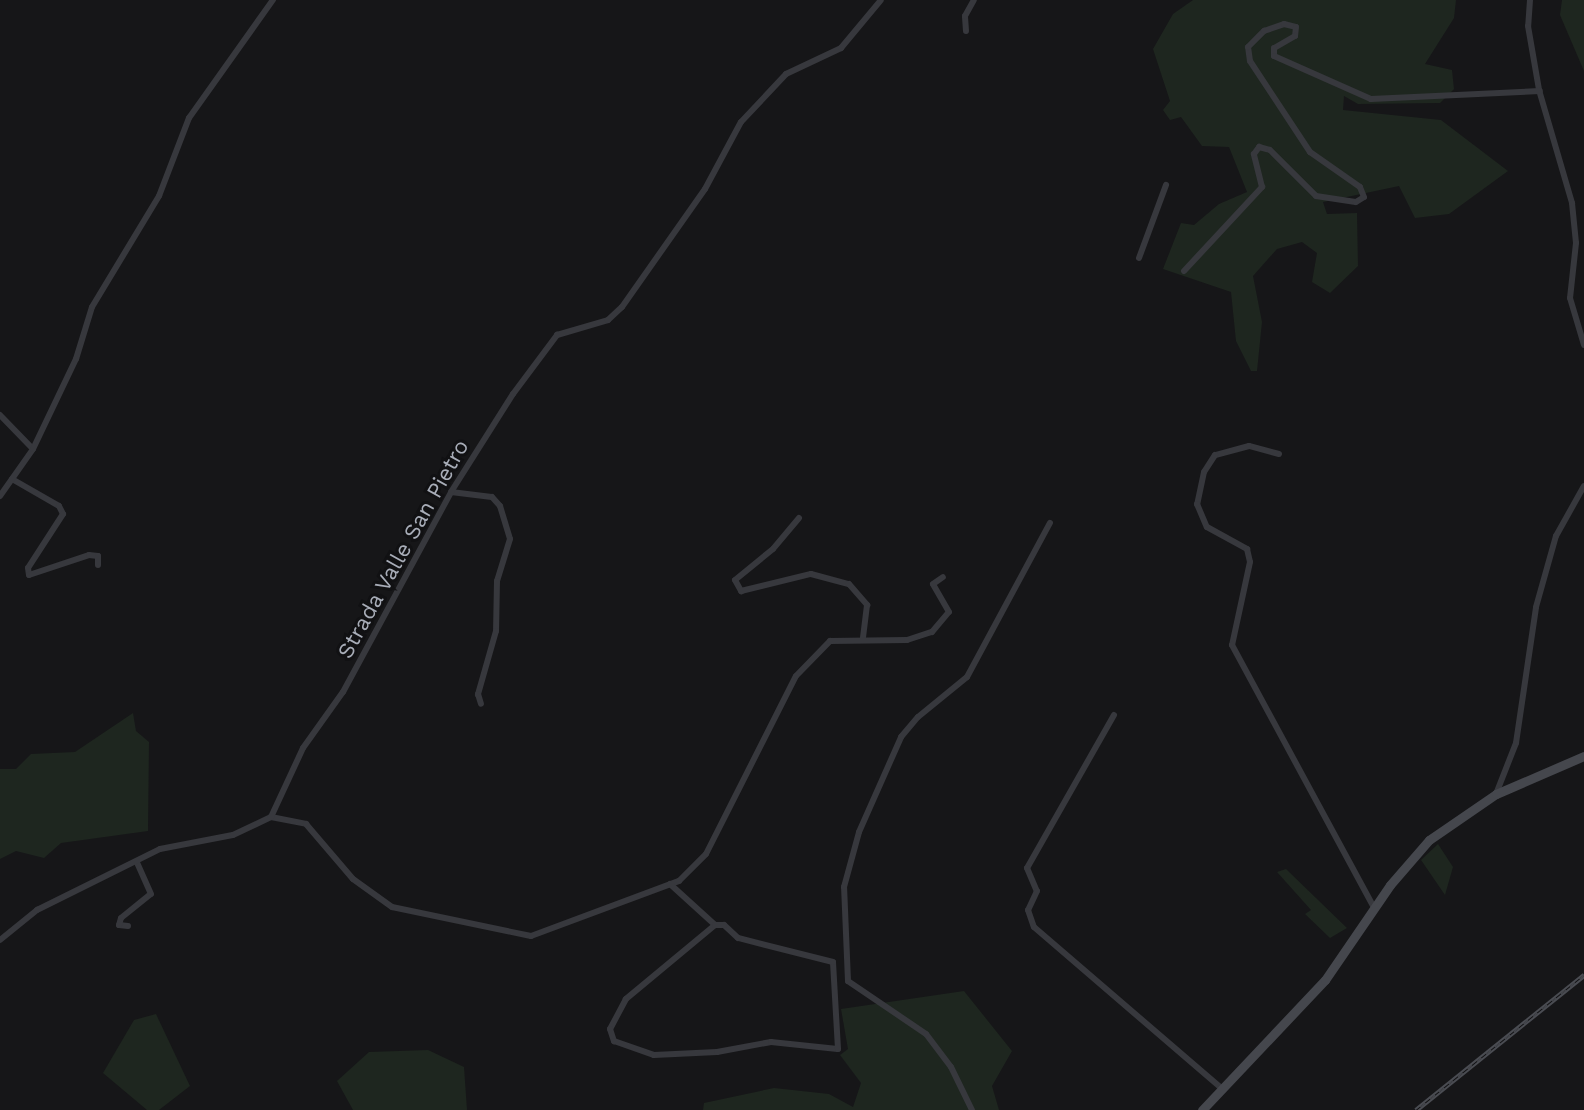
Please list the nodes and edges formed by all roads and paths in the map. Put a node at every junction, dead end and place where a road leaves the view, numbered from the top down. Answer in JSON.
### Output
{"nodes":[{"id":1,"x":273,"y":0,"type":"edge"},
{"id":2,"x":881,"y":0,"type":"edge"},
{"id":3,"x":974,"y":0,"type":"edge"},
{"id":4,"x":1530,"y":0,"type":"edge"},
{"id":5,"x":966,"y":31,"type":"dead end"},
{"id":6,"x":1540,"y":91,"type":"junction"},
{"id":7,"x":1166,"y":185,"type":"dead end"},
{"id":8,"x":1139,"y":258,"type":"dead end"},
{"id":9,"x":1184,"y":271,"type":"dead end"},
{"id":10,"x":1584,"y":345,"type":"edge"},
{"id":11,"x":0,"y":415,"type":"edge"},
{"id":12,"x":33,"y":449,"type":"junction"},
{"id":13,"x":1279,"y":454,"type":"dead end"},
{"id":14,"x":12,"y":479,"type":"junction"},
{"id":15,"x":1584,"y":486,"type":"edge"},
{"id":16,"x":451,"y":492,"type":"junction"},
{"id":17,"x":0,"y":496,"type":"edge"},
{"id":18,"x":799,"y":518,"type":"dead end"},
{"id":19,"x":1050,"y":523,"type":"dead end"},
{"id":20,"x":98,"y":565,"type":"dead end"},
{"id":21,"x":943,"y":577,"type":"dead end"},
{"id":22,"x":863,"y":639,"type":"junction"},
{"id":23,"x":481,"y":704,"type":"dead end"},
{"id":24,"x":1114,"y":715,"type":"dead end"},
{"id":25,"x":1584,"y":756,"type":"edge"},
{"id":26,"x":1496,"y":794,"type":"junction"},
{"id":27,"x":271,"y":817,"type":"junction"},
{"id":28,"x":137,"y":862,"type":"junction"},
{"id":29,"x":670,"y":884,"type":"junction"},
{"id":30,"x":1374,"y":908,"type":"junction"},
{"id":31,"x":715,"y":925,"type":"junction"},
{"id":32,"x":128,"y":926,"type":"dead end"},
{"id":33,"x":0,"y":940,"type":"edge"},
{"id":34,"x":843,"y":951,"type":"junction"},
{"id":35,"x":830,"y":960,"type":"junction"},
{"id":36,"x":1221,"y":1088,"type":"junction"},
{"id":37,"x":972,"y":1110,"type":"edge"},
{"id":38,"x":1202,"y":1110,"type":"edge"}],
"edges":[{"from":1,"to":12,"type":"street"},
{"from":2,"to":16,"type":"street","name":"Strada Valle San Pietro"},
{"from":3,"to":5,"type":"street"},
{"from":4,"to":6,"type":"street"},
{"from":6,"to":9,"type":"street"},
{"from":6,"to":10,"type":"street"},
{"from":7,"to":8,"type":"street"},
{"from":11,"to":12,"type":"street"},
{"from":12,"to":14,"type":"street"},
{"from":13,"to":30,"type":"street"},
{"from":14,"to":17,"type":"street"},
{"from":14,"to":20,"type":"street"},
{"from":15,"to":26,"type":"street"},
{"from":16,"to":23,"type":"street"},
{"from":16,"to":27,"type":"street","name":"Strada Valle San Pietro"},
{"from":18,"to":22,"type":"street"},
{"from":19,"to":34,"type":"street"},
{"from":21,"to":22,"type":"street"},
{"from":22,"to":29,"type":"street"},
{"from":24,"to":36,"type":"street"},
{"from":25,"to":26,"type":"street"},
{"from":26,"to":30,"type":"street"},
{"from":27,"to":28,"type":"street"},
{"from":27,"to":29,"type":"street"},
{"from":28,"to":32,"type":"street"},
{"from":28,"to":33,"type":"street"},
{"from":29,"to":31,"type":"street"},
{"from":30,"to":36,"type":"street"},
{"from":31,"to":35,"type":"street"},
{"from":31,"to":35,"type":"street"},
{"from":34,"to":35,"type":"street"},
{"from":34,"to":37,"type":"street"},
{"from":36,"to":38,"type":"street"}]}
